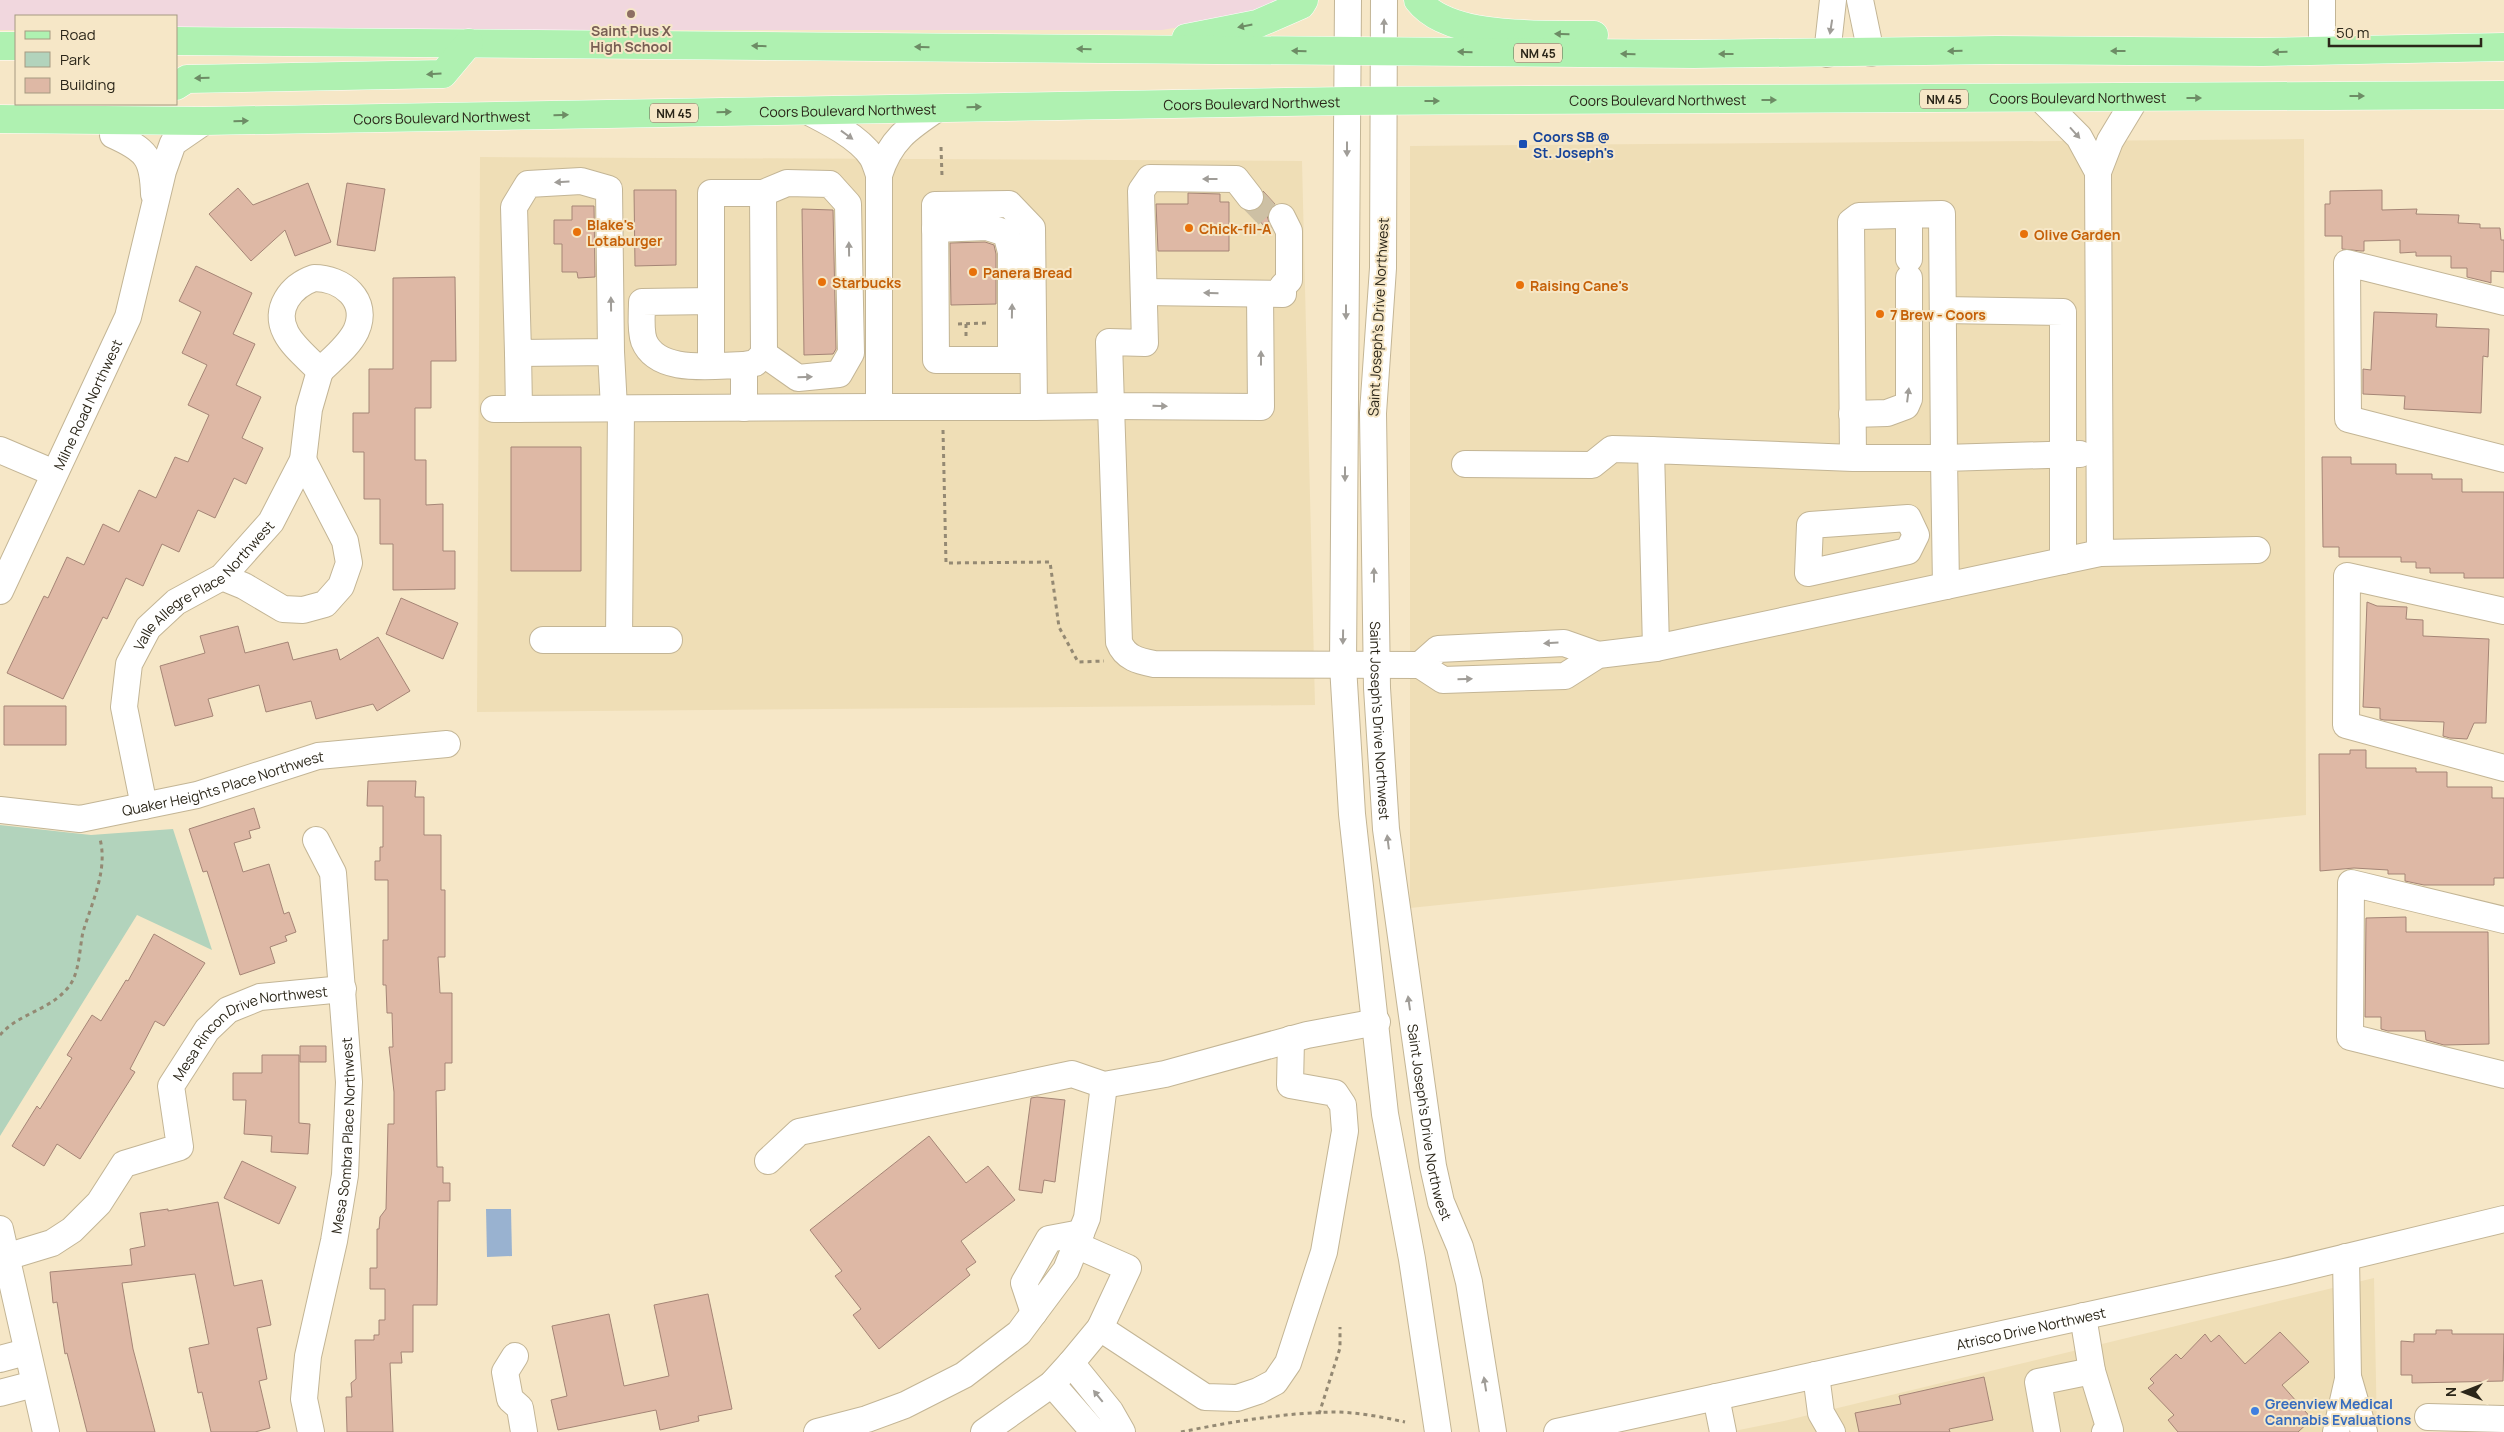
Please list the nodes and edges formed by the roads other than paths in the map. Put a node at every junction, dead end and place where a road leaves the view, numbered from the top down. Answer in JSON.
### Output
{"nodes":[{"id":1,"x":1304,"y":0,"type":"edge"},
{"id":2,"x":1348,"y":0,"type":"edge"},
{"id":3,"x":1384,"y":0,"type":"edge"},
{"id":4,"x":1418,"y":0,"type":"edge"},
{"id":5,"x":1833,"y":0,"type":"edge"},
{"id":6,"x":1860,"y":0,"type":"edge"},
{"id":7,"x":2322,"y":0,"type":"edge"},
{"id":8,"x":178,"y":40,"type":"edge"},
{"id":9,"x":469,"y":43,"type":"junction"},
{"id":10,"x":0,"y":46,"type":"edge"},
{"id":11,"x":15,"y":46,"type":"edge"},
{"id":12,"x":2504,"y":47,"type":"edge"},
{"id":13,"x":1127,"y":49,"type":"junction"},
{"id":14,"x":2322,"y":50,"type":"junction"},
{"id":15,"x":1348,"y":51,"type":"junction"},
{"id":16,"x":1383,"y":52,"type":"junction"},
{"id":17,"x":1871,"y":53,"type":"junction"},
{"id":18,"x":1694,"y":54,"type":"junction"},
{"id":19,"x":1827,"y":54,"type":"junction"},
{"id":20,"x":178,"y":85,"type":"edge"},
{"id":21,"x":2504,"y":95,"type":"edge"},
{"id":22,"x":2136,"y":98,"type":"junction"},
{"id":23,"x":2041,"y":99,"type":"junction"},
{"id":24,"x":1348,"y":100,"type":"junction"},
{"id":25,"x":1383,"y":101,"type":"junction"},
{"id":26,"x":938,"y":108,"type":"junction"},
{"id":27,"x":805,"y":110,"type":"junction"},
{"id":28,"x":156,"y":112,"type":"edge"},
{"id":29,"x":0,"y":119,"type":"edge"},
{"id":30,"x":205,"y":121,"type":"junction"},
{"id":31,"x":0,"y":135,"type":"edge"},
{"id":32,"x":113,"y":135,"type":"joint"},
{"id":33,"x":2098,"y":172,"type":"junction"},
{"id":34,"x":879,"y":175,"type":"junction"},
{"id":35,"x":1248,"y":189,"type":"tunnel mouth"},
{"id":36,"x":763,"y":193,"type":"junction"},
{"id":37,"x":154,"y":210,"type":"junction"},
{"id":38,"x":1909,"y":215,"type":"junction"},
{"id":39,"x":1279,"y":220,"type":"tunnel mouth"},
{"id":40,"x":1144,"y":292,"type":"junction"},
{"id":41,"x":1275,"y":292,"type":"junction"},
{"id":42,"x":711,"y":301,"type":"junction"},
{"id":43,"x":2504,"y":302,"type":"edge"},
{"id":44,"x":1943,"y":310,"type":"junction"},
{"id":45,"x":611,"y":352,"type":"junction"},
{"id":46,"x":518,"y":353,"type":"junction"},
{"id":47,"x":754,"y":359,"type":"junction"},
{"id":48,"x":1022,"y":360,"type":"junction"},
{"id":49,"x":711,"y":364,"type":"junction"},
{"id":50,"x":320,"y":372,"type":"dead end"},
{"id":51,"x":1111,"y":406,"type":"junction"},
{"id":52,"x":878,"y":407,"type":"junction"},
{"id":53,"x":1034,"y":407,"type":"junction"},
{"id":54,"x":617,"y":408,"type":"junction"},
{"id":55,"x":744,"y":408,"type":"junction"},
{"id":56,"x":1852,"y":414,"type":"junction"},
{"id":57,"x":0,"y":450,"type":"edge"},
{"id":58,"x":1651,"y":450,"type":"junction"},
{"id":59,"x":2099,"y":454,"type":"junction"},
{"id":60,"x":2063,"y":455,"type":"junction"},
{"id":61,"x":1853,"y":458,"type":"junction"},
{"id":62,"x":1944,"y":458,"type":"junction"},
{"id":63,"x":304,"y":460,"type":"junction"},
{"id":64,"x":2504,"y":460,"type":"edge"},
{"id":65,"x":1464,"y":464,"type":"dead end"},
{"id":66,"x":54,"y":473,"type":"junction"},
{"id":67,"x":1945,"y":532,"type":"junction"},
{"id":68,"x":1916,"y":535,"type":"dead end"},
{"id":69,"x":2257,"y":550,"type":"dead end"},
{"id":70,"x":2100,"y":553,"type":"junction"},
{"id":71,"x":2063,"y":561,"type":"junction"},
{"id":72,"x":222,"y":577,"type":"junction"},
{"id":73,"x":1946,"y":586,"type":"junction"},
{"id":74,"x":0,"y":592,"type":"edge"},
{"id":75,"x":2504,"y":611,"type":"edge"},
{"id":76,"x":543,"y":640,"type":"dead end"},
{"id":77,"x":619,"y":640,"type":"junction"},
{"id":78,"x":669,"y":640,"type":"dead end"},
{"id":79,"x":1656,"y":648,"type":"junction"},
{"id":80,"x":1377,"y":665,"type":"junction"},
{"id":81,"x":1343,"y":666,"type":"junction"},
{"id":82,"x":447,"y":744,"type":"dead end"},
{"id":83,"x":2504,"y":768,"type":"edge"},
{"id":84,"x":144,"y":806,"type":"junction"},
{"id":85,"x":0,"y":810,"type":"edge"},
{"id":86,"x":316,"y":840,"type":"dead end"},
{"id":87,"x":2504,"y":920,"type":"edge"},
{"id":88,"x":343,"y":989,"type":"junction"},
{"id":89,"x":1377,"y":1022,"type":"junction"},
{"id":90,"x":1291,"y":1039,"type":"junction"},
{"id":91,"x":2504,"y":1075,"type":"edge"},
{"id":92,"x":1104,"y":1085,"type":"junction"},
{"id":93,"x":768,"y":1162,"type":"dead end"},
{"id":94,"x":2504,"y":1219,"type":"edge"},
{"id":95,"x":0,"y":1229,"type":"edge"},
{"id":96,"x":1079,"y":1239,"type":"junction"},
{"id":97,"x":6,"y":1256,"type":"junction"},
{"id":98,"x":2346,"y":1257,"type":"junction"},
{"id":99,"x":2083,"y":1316,"type":"junction"},
{"id":100,"x":1100,"y":1328,"type":"junction"},
{"id":101,"x":26,"y":1352,"type":"junction"},
{"id":102,"x":515,"y":1356,"type":"dead end"},
{"id":103,"x":0,"y":1359,"type":"edge"},
{"id":104,"x":1071,"y":1363,"type":"junction"},
{"id":105,"x":2092,"y":1370,"type":"junction"},
{"id":106,"x":1816,"y":1375,"type":"junction"},
{"id":107,"x":2348,"y":1379,"type":"junction"},
{"id":108,"x":34,"y":1384,"type":"junction"},
{"id":109,"x":1052,"y":1384,"type":"junction"},
{"id":110,"x":0,"y":1393,"type":"edge"},
{"id":111,"x":1716,"y":1397,"type":"junction"},
{"id":112,"x":510,"y":1399,"type":"junction"},
{"id":113,"x":2428,"y":1417,"type":"dead end"},
{"id":114,"x":2504,"y":1418,"type":"edge"},
{"id":115,"x":46,"y":1432,"type":"edge"},
{"id":116,"x":310,"y":1432,"type":"edge"},
{"id":117,"x":507,"y":1432,"type":"edge"},
{"id":118,"x":524,"y":1432,"type":"edge"},
{"id":119,"x":817,"y":1432,"type":"edge"},
{"id":120,"x":984,"y":1432,"type":"edge"},
{"id":121,"x":1094,"y":1432,"type":"edge"},
{"id":122,"x":1122,"y":1432,"type":"edge"},
{"id":123,"x":1438,"y":1432,"type":"edge"},
{"id":124,"x":1493,"y":1432,"type":"edge"},
{"id":125,"x":1557,"y":1432,"type":"edge"},
{"id":126,"x":1723,"y":1432,"type":"edge"},
{"id":127,"x":1832,"y":1432,"type":"edge"},
{"id":128,"x":2047,"y":1432,"type":"edge"},
{"id":129,"x":2104,"y":1432,"type":"edge"},
{"id":130,"x":2336,"y":1432,"type":"edge"},
{"id":131,"x":2364,"y":1432,"type":"edge"}],
"edges":[{"from":1,"to":13,"type":"main road","one_way":true},
{"from":2,"to":15,"type":"street","name":"Saint Joseph's Drive Northwest"},
{"from":16,"to":3,"type":"street","name":"Saint Joseph's Drive Northwest","one_way":true},
{"from":18,"to":4,"type":"main road","one_way":true},
{"from":5,"to":19,"type":"street","one_way":true},
{"from":6,"to":17,"type":"street"},
{"from":7,"to":14,"type":"street"},
{"from":8,"to":9,"type":"main road","number":"NM 45"},
{"from":13,"to":9,"type":"main road","number":"NM 45","one_way":true},
{"from":9,"to":20,"type":"main road","one_way":true},
{"from":10,"to":11,"type":"main road"},
{"from":12,"to":14,"type":"main road","number":"NM 45"},
{"from":15,"to":13,"type":"main road","number":"NM 45","one_way":true},
{"from":14,"to":17,"type":"main road","number":"NM 45","one_way":true},
{"from":15,"to":16,"type":"main road","number":"NM 45"},
{"from":15,"to":24,"type":"street","name":"Saint Joseph's Drive Northwest"},
{"from":18,"to":16,"type":"main road","number":"NM 45","one_way":true},
{"from":16,"to":25,"type":"street","name":"Saint Joseph's Drive Northwest"},
{"from":17,"to":19,"type":"main road","number":"NM 45"},
{"from":19,"to":18,"type":"main road","number":"NM 45","one_way":true},
{"from":22,"to":21,"type":"main road","name":"Coors Boulevard Northwest","number":"NM 45","one_way":true},
{"from":22,"to":23,"type":"main road","name":"Coors Boulevard Northwest","number":"NM 45"},
{"from":22,"to":33,"type":"street"},
{"from":25,"to":23,"type":"main road","name":"Coors Boulevard Northwest","number":"NM 45","one_way":true},
{"from":23,"to":33,"type":"street","one_way":true},
{"from":24,"to":25,"type":"main road","name":"Coors Boulevard Northwest","number":"NM 45"},
{"from":26,"to":24,"type":"main road","name":"Coors Boulevard Northwest","number":"NM 45","one_way":true},
{"from":24,"to":81,"type":"street","name":"Saint Joseph's Drive Northwest","one_way":true},
{"from":80,"to":25,"type":"street","name":"Saint Joseph's Drive Northwest","one_way":true},
{"from":26,"to":27,"type":"main road","name":"Coors Boulevard Northwest","number":"NM 45"},
{"from":26,"to":34,"type":"street"},
{"from":30,"to":27,"type":"main road","name":"Coors Boulevard Northwest","number":"NM 45","one_way":true},
{"from":27,"to":34,"type":"street","one_way":true},
{"from":28,"to":29,"type":"main road","name":"Coors Boulevard Northwest","number":"NM 45"},
{"from":28,"to":30,"type":"main road","name":"Coors Boulevard Northwest","number":"NM 45"},
{"from":30,"to":37,"type":"street","name":"Milne Road Northwest"},
{"from":31,"to":32,"type":"main road"},
{"from":32,"to":37,"type":"street","name":"Milne Road Northwest"},
{"from":33,"to":59,"type":"street"},
{"from":34,"to":52,"type":"street"},
{"from":35,"to":40,"type":"street","one_way":true},
{"from":36,"to":42,"type":"street"},
{"from":36,"to":47,"type":"street"},
{"from":47,"to":36,"type":"street","one_way":true},
{"from":37,"to":66,"type":"street","name":"Milne Road Northwest"},
{"from":38,"to":44,"type":"street"},
{"from":56,"to":38,"type":"street","one_way":true},
{"from":38,"to":56,"type":"street"},
{"from":39,"to":41,"type":"street"},
{"from":41,"to":40,"type":"street","one_way":true},
{"from":40,"to":51,"type":"street"},
{"from":51,"to":41,"type":"street","one_way":true},
{"from":42,"to":49,"type":"street"},
{"from":42,"to":49,"type":"street"},
{"from":43,"to":64,"type":"street"},
{"from":44,"to":60,"type":"street"},
{"from":44,"to":62,"type":"street"},
{"from":45,"to":46,"type":"street"},
{"from":45,"to":46,"type":"street","one_way":true},
{"from":45,"to":54,"type":"street"},
{"from":46,"to":54,"type":"street"},
{"from":47,"to":49,"type":"street"},
{"from":47,"to":55,"type":"street"},
{"from":48,"to":48,"type":"street"},
{"from":48,"to":53,"type":"street"},
{"from":50,"to":63,"type":"street","name":"Valle Allegre Place Northwest"},
{"from":51,"to":53,"type":"street"},
{"from":51,"to":81,"type":"street"},
{"from":52,"to":53,"type":"street"},
{"from":52,"to":55,"type":"street"},
{"from":54,"to":55,"type":"street"},
{"from":54,"to":77,"type":"street"},
{"from":56,"to":61,"type":"street"},
{"from":57,"to":66,"type":"street"},
{"from":58,"to":61,"type":"street"},
{"from":58,"to":65,"type":"street"},
{"from":58,"to":79,"type":"street"},
{"from":59,"to":60,"type":"street"},
{"from":59,"to":70,"type":"street"},
{"from":60,"to":62,"type":"street"},
{"from":60,"to":71,"type":"street"},
{"from":61,"to":62,"type":"street"},
{"from":62,"to":67,"type":"street"},
{"from":63,"to":72,"type":"street","name":"Valle Allegre Place Northwest"},
{"from":63,"to":72,"type":"street"},
{"from":66,"to":74,"type":"street","name":"Milne Road Northwest"},
{"from":67,"to":68,"type":"street"},
{"from":67,"to":73,"type":"street"},
{"from":69,"to":70,"type":"street"},
{"from":70,"to":71,"type":"street"},
{"from":71,"to":73,"type":"street"},
{"from":72,"to":84,"type":"street","name":"Valle Allegre Place Northwest"},
{"from":73,"to":79,"type":"street"},
{"from":75,"to":83,"type":"street"},
{"from":76,"to":77,"type":"street"},
{"from":77,"to":78,"type":"street"},
{"from":79,"to":80,"type":"street"},
{"from":80,"to":81,"type":"street"},
{"from":124,"to":80,"type":"street","name":"Saint Joseph's Drive Northwest","one_way":true},
{"from":81,"to":89,"type":"street","name":"Saint Joseph's Drive Northwest"},
{"from":82,"to":84,"type":"street","name":"Quaker Heights Place Northwest"},
{"from":84,"to":85,"type":"street","name":"Quaker Heights Place Northwest"},
{"from":86,"to":88,"type":"street","name":"Mesa Sombra Place Northwest"},
{"from":87,"to":91,"type":"street"},
{"from":88,"to":97,"type":"street","name":"Mesa Rincon Drive Northwest"},
{"from":88,"to":116,"type":"street","name":"Mesa Sombra Place Northwest"},
{"from":89,"to":90,"type":"street"},
{"from":89,"to":123,"type":"street","name":"Saint Joseph's Drive Northwest"},
{"from":90,"to":92,"type":"street"},
{"from":90,"to":100,"type":"street"},
{"from":92,"to":93,"type":"street"},
{"from":92,"to":96,"type":"street"},
{"from":94,"to":98,"type":"street","name":"Atrisco Drive Northwest"},
{"from":95,"to":97,"type":"street"},
{"from":96,"to":100,"type":"street"},
{"from":96,"to":119,"type":"street"},
{"from":97,"to":101,"type":"street"},
{"from":98,"to":99,"type":"street","name":"Atrisco Drive Northwest"},
{"from":98,"to":107,"type":"street"},
{"from":99,"to":105,"type":"street"},
{"from":99,"to":106,"type":"street","name":"Atrisco Drive Northwest"},
{"from":100,"to":104,"type":"street"},
{"from":101,"to":103,"type":"street"},
{"from":101,"to":108,"type":"street"},
{"from":102,"to":112,"type":"street"},
{"from":104,"to":109,"type":"street"},
{"from":122,"to":104,"type":"street","one_way":true},
{"from":105,"to":128,"type":"street"},
{"from":105,"to":129,"type":"street"},
{"from":106,"to":111,"type":"street","name":"Atrisco Drive Northwest"},
{"from":106,"to":127,"type":"street"},
{"from":107,"to":130,"type":"street"},
{"from":107,"to":131,"type":"street"},
{"from":108,"to":110,"type":"street"},
{"from":108,"to":115,"type":"street"},
{"from":109,"to":120,"type":"street"},
{"from":109,"to":121,"type":"street"},
{"from":111,"to":125,"type":"street","name":"Atrisco Drive Northwest"},
{"from":111,"to":126,"type":"street"},
{"from":112,"to":117,"type":"street"},
{"from":112,"to":118,"type":"street"},
{"from":113,"to":114,"type":"street"}]}
